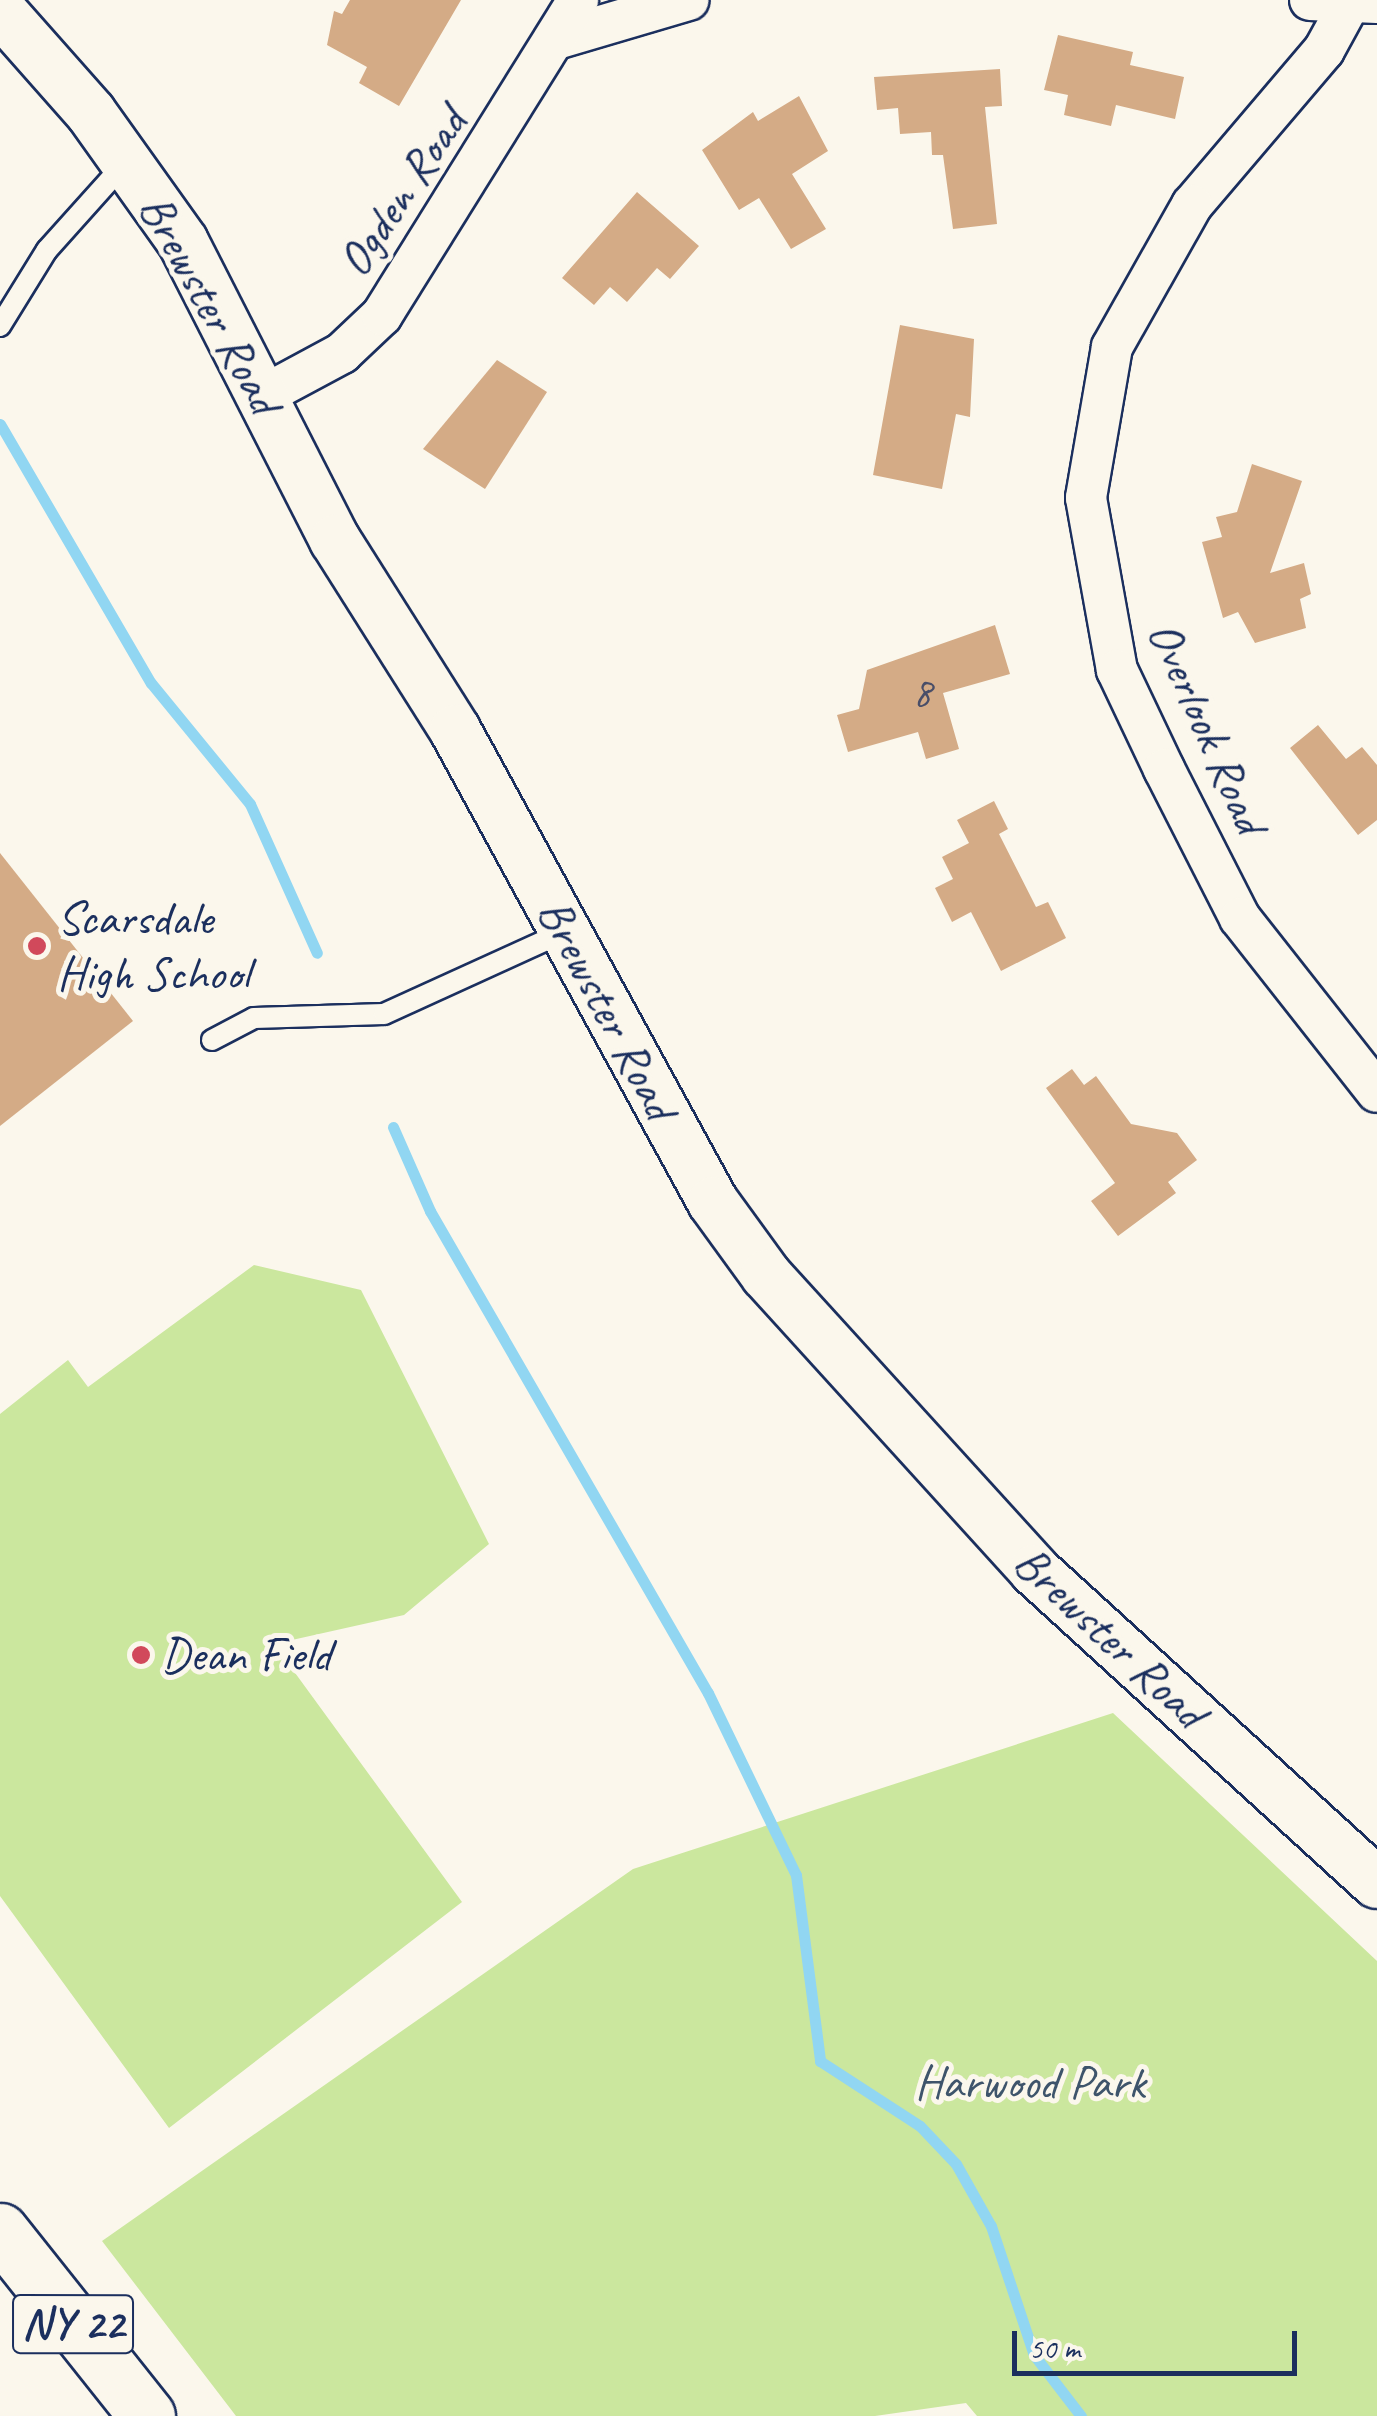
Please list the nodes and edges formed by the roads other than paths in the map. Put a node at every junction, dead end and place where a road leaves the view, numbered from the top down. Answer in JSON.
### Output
{"nodes":[{"id":1,"x":578,"y":0,"type":"edge"},
{"id":2,"x":688,"y":0,"type":"edge"},
{"id":3,"x":1345,"y":4,"type":"edge"},
{"id":4,"x":0,"y":10,"type":"edge"},
{"id":5,"x":560,"y":38,"type":"junction"},
{"id":6,"x":127,"y":160,"type":"junction"},
{"id":7,"x":0,"y":326,"type":"edge"},
{"id":8,"x":264,"y":396,"type":"junction"},
{"id":9,"x":566,"y":932,"type":"junction"},
{"id":10,"x":212,"y":1040,"type":"dead end"},
{"id":11,"x":1377,"y":1092,"type":"edge"},
{"id":12,"x":1377,"y":1884,"type":"edge"},
{"id":13,"x":5,"y":2248,"type":"edge"},
{"id":14,"x":146,"y":2416,"type":"edge"}],
"edges":[{"from":1,"to":5,"type":"street","name":"Ogden Road"},
{"from":2,"to":5,"type":"street"},
{"from":3,"to":11,"type":"street","name":"Overlook Road"},
{"from":4,"to":6,"type":"street","name":"Brewster Road"},
{"from":5,"to":8,"type":"street","name":"Ogden Road"},
{"from":6,"to":7,"type":"lane"},
{"from":6,"to":8,"type":"street","name":"Brewster Road"},
{"from":8,"to":9,"type":"street","name":"Brewster Road"},
{"from":9,"to":10,"type":"lane"},
{"from":9,"to":12,"type":"street","name":"Brewster Road"},
{"from":13,"to":14,"type":"main road","number":"NY 22"}]}
